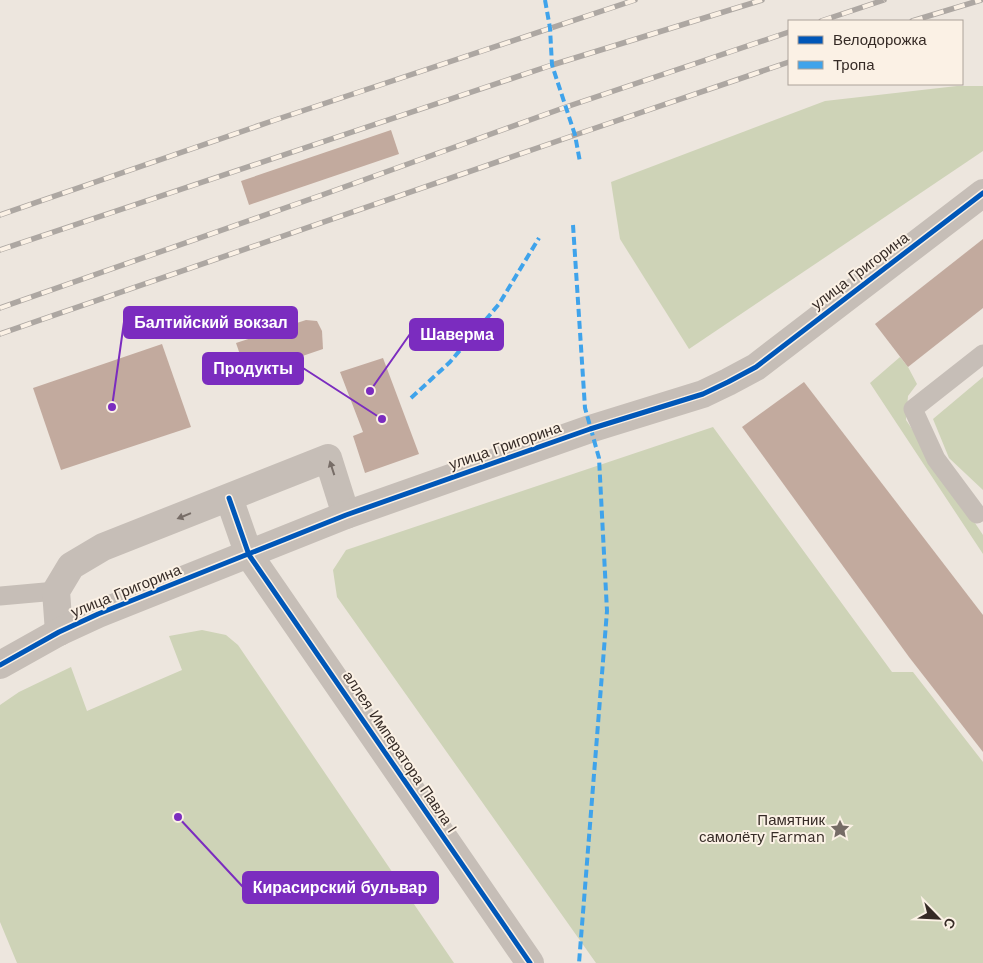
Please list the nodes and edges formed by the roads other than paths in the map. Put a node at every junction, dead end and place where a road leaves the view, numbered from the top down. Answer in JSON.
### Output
{"nodes":[{"id":1,"x":983,"y":193,"type":"edge"},
{"id":2,"x":983,"y":354,"type":"edge"},
{"id":3,"x":229,"y":498,"type":"junction"},
{"id":4,"x":346,"y":515,"type":"junction"},
{"id":5,"x":981,"y":515,"type":"edge"},
{"id":6,"x":249,"y":555,"type":"junction"},
{"id":7,"x":56,"y":591,"type":"junction"},
{"id":8,"x":0,"y":596,"type":"edge"},
{"id":9,"x":59,"y":632,"type":"junction"},
{"id":10,"x":0,"y":665,"type":"edge"},
{"id":11,"x":530,"y":963,"type":"edge"}],
"edges":[{"from":1,"to":4,"type":"street","name":"улица Григорина"},
{"from":2,"to":5,"type":"lane"},
{"from":4,"to":3,"type":"street","one_way":true},
{"from":3,"to":6,"type":"street","name":"аллея Императора Павла I"},
{"from":3,"to":7,"type":"street","one_way":true},
{"from":4,"to":6,"type":"street","name":"улица Григорина"},
{"from":6,"to":9,"type":"street","name":"улица Григорина"},
{"from":6,"to":11,"type":"street","name":"аллея Императора Павла I"},
{"from":7,"to":8,"type":"lane"},
{"from":7,"to":9,"type":"street"},
{"from":9,"to":10,"type":"street","name":"улица Григорина"}]}
